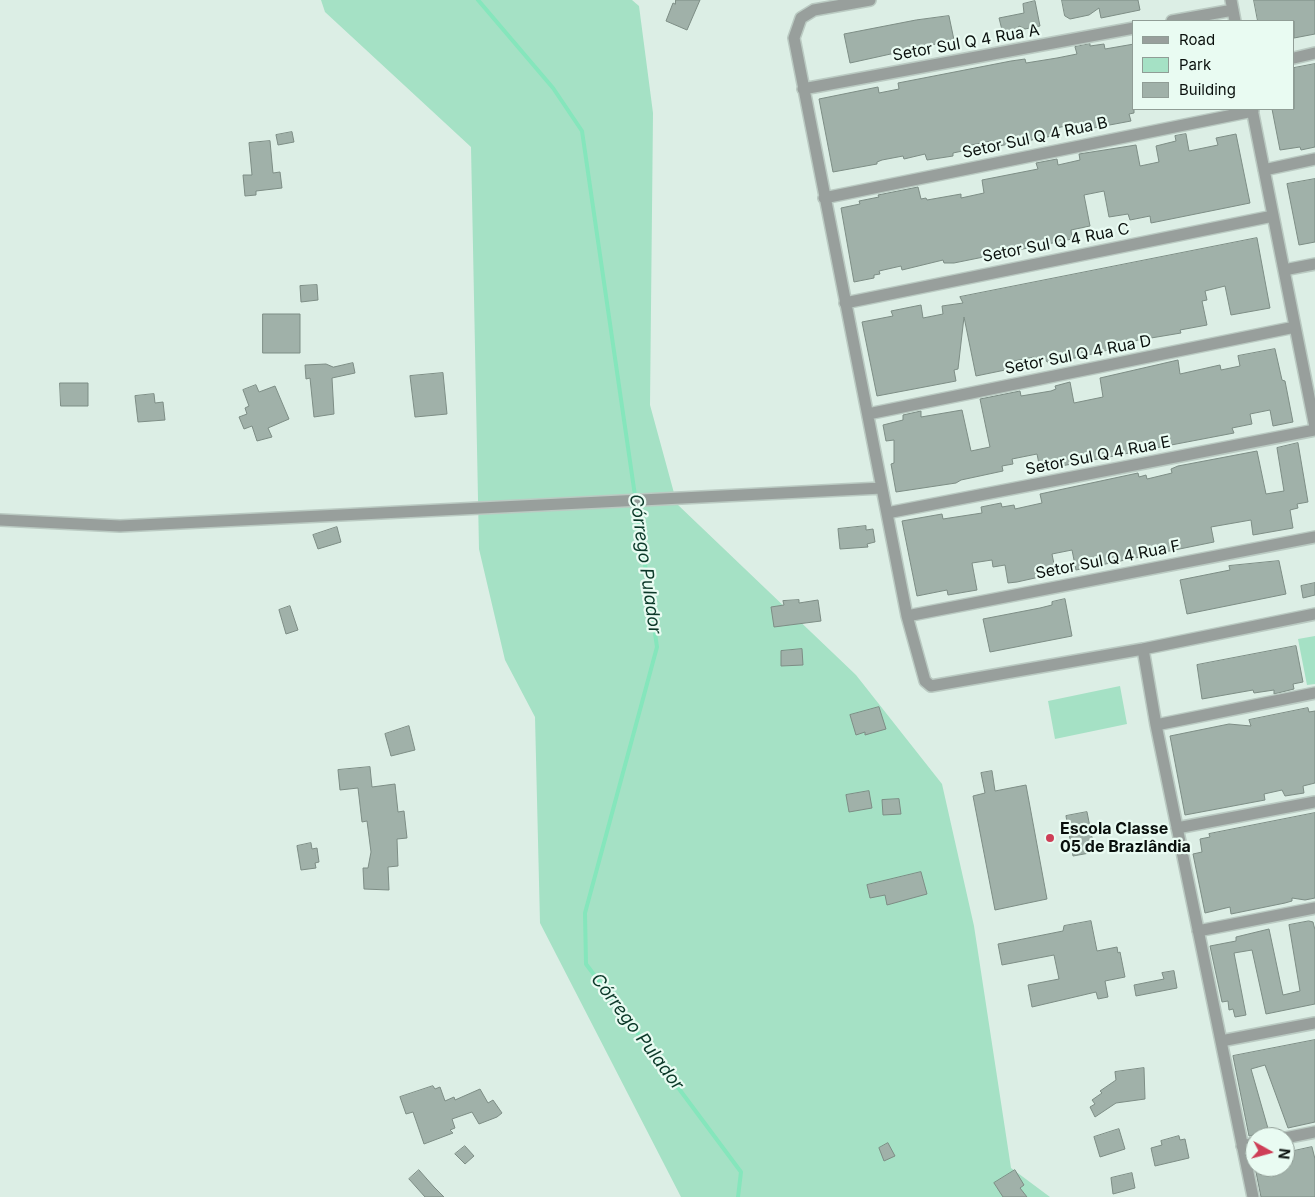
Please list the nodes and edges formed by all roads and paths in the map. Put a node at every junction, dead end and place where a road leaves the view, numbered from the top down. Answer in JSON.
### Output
{"nodes":[{"id":1,"x":870,"y":0,"type":"edge"},
{"id":2,"x":1233,"y":10,"type":"edge"},
{"id":3,"x":1178,"y":20,"type":"edge"},
{"id":4,"x":1132,"y":28,"type":"edge"},
{"id":5,"x":1315,"y":54,"type":"edge"},
{"id":6,"x":1295,"y":58,"type":"edge"},
{"id":7,"x":803,"y":89,"type":"junction"},
{"id":8,"x":1252,"y":110,"type":"edge"},
{"id":9,"x":1315,"y":160,"type":"edge"},
{"id":10,"x":1264,"y":170,"type":"junction"},
{"id":11,"x":824,"y":198,"type":"junction"},
{"id":12,"x":1273,"y":216,"type":"junction"},
{"id":13,"x":1315,"y":264,"type":"edge"},
{"id":14,"x":1284,"y":270,"type":"junction"},
{"id":15,"x":845,"y":303,"type":"junction"},
{"id":16,"x":1295,"y":327,"type":"junction"},
{"id":17,"x":1310,"y":377,"type":"edge"},
{"id":18,"x":868,"y":414,"type":"junction"},
{"id":19,"x":1315,"y":428,"type":"edge"},
{"id":20,"x":882,"y":488,"type":"junction"},
{"id":21,"x":888,"y":514,"type":"junction"},
{"id":22,"x":0,"y":520,"type":"edge"},
{"id":23,"x":1315,"y":537,"type":"edge"},
{"id":24,"x":1315,"y":614,"type":"edge"},
{"id":25,"x":908,"y":616,"type":"junction"},
{"id":26,"x":1143,"y":648,"type":"junction"},
{"id":27,"x":1315,"y":693,"type":"edge"},
{"id":28,"x":1156,"y":725,"type":"junction"},
{"id":29,"x":1315,"y":802,"type":"edge"},
{"id":30,"x":1177,"y":828,"type":"junction"},
{"id":31,"x":1315,"y":908,"type":"edge"},
{"id":32,"x":1198,"y":930,"type":"junction"},
{"id":33,"x":1315,"y":1023,"type":"edge"},
{"id":34,"x":1221,"y":1041,"type":"junction"},
{"id":35,"x":1315,"y":1132,"type":"edge"},
{"id":36,"x":1295,"y":1136,"type":"edge"},
{"id":37,"x":1242,"y":1146,"type":"junction"},
{"id":38,"x":1245,"y":1146,"type":"edge"},
{"id":39,"x":1253,"y":1197,"type":"edge"}],
"edges":[{"from":1,"to":7,"type":"street"},
{"from":2,"to":3,"type":"street"},
{"from":4,"to":7,"type":"street","name":"Setor Sul Q 4 Rua A"},
{"from":5,"to":6,"type":"street"},
{"from":7,"to":11,"type":"street"},
{"from":8,"to":10,"type":"street"},
{"from":8,"to":11,"type":"street","name":"Setor Sul Q 4 Rua B"},
{"from":9,"to":10,"type":"street"},
{"from":10,"to":12,"type":"street"},
{"from":11,"to":15,"type":"street"},
{"from":12,"to":14,"type":"street"},
{"from":12,"to":15,"type":"street","name":"Setor Sul Q 4 Rua C"},
{"from":13,"to":14,"type":"street"},
{"from":14,"to":16,"type":"street"},
{"from":15,"to":18,"type":"street"},
{"from":16,"to":17,"type":"street"},
{"from":16,"to":18,"type":"street","name":"Setor Sul Q 4 Rua D"},
{"from":17,"to":19,"type":"street"},
{"from":18,"to":20,"type":"street"},
{"from":19,"to":21,"type":"street","name":"Setor Sul Q 4 Rua E"},
{"from":20,"to":21,"type":"street"},
{"from":20,"to":22,"type":"street"},
{"from":21,"to":25,"type":"street"},
{"from":23,"to":25,"type":"street","name":"Setor Sul Q 4 Rua F"},
{"from":24,"to":26,"type":"street"},
{"from":25,"to":26,"type":"street"},
{"from":26,"to":28,"type":"street"},
{"from":27,"to":28,"type":"street"},
{"from":28,"to":30,"type":"street"},
{"from":29,"to":30,"type":"street"},
{"from":30,"to":32,"type":"street"},
{"from":31,"to":32,"type":"street"},
{"from":32,"to":34,"type":"street"},
{"from":33,"to":34,"type":"street"},
{"from":34,"to":37,"type":"street"},
{"from":35,"to":36,"type":"street"},
{"from":37,"to":38,"type":"street"},
{"from":37,"to":39,"type":"street"}]}
